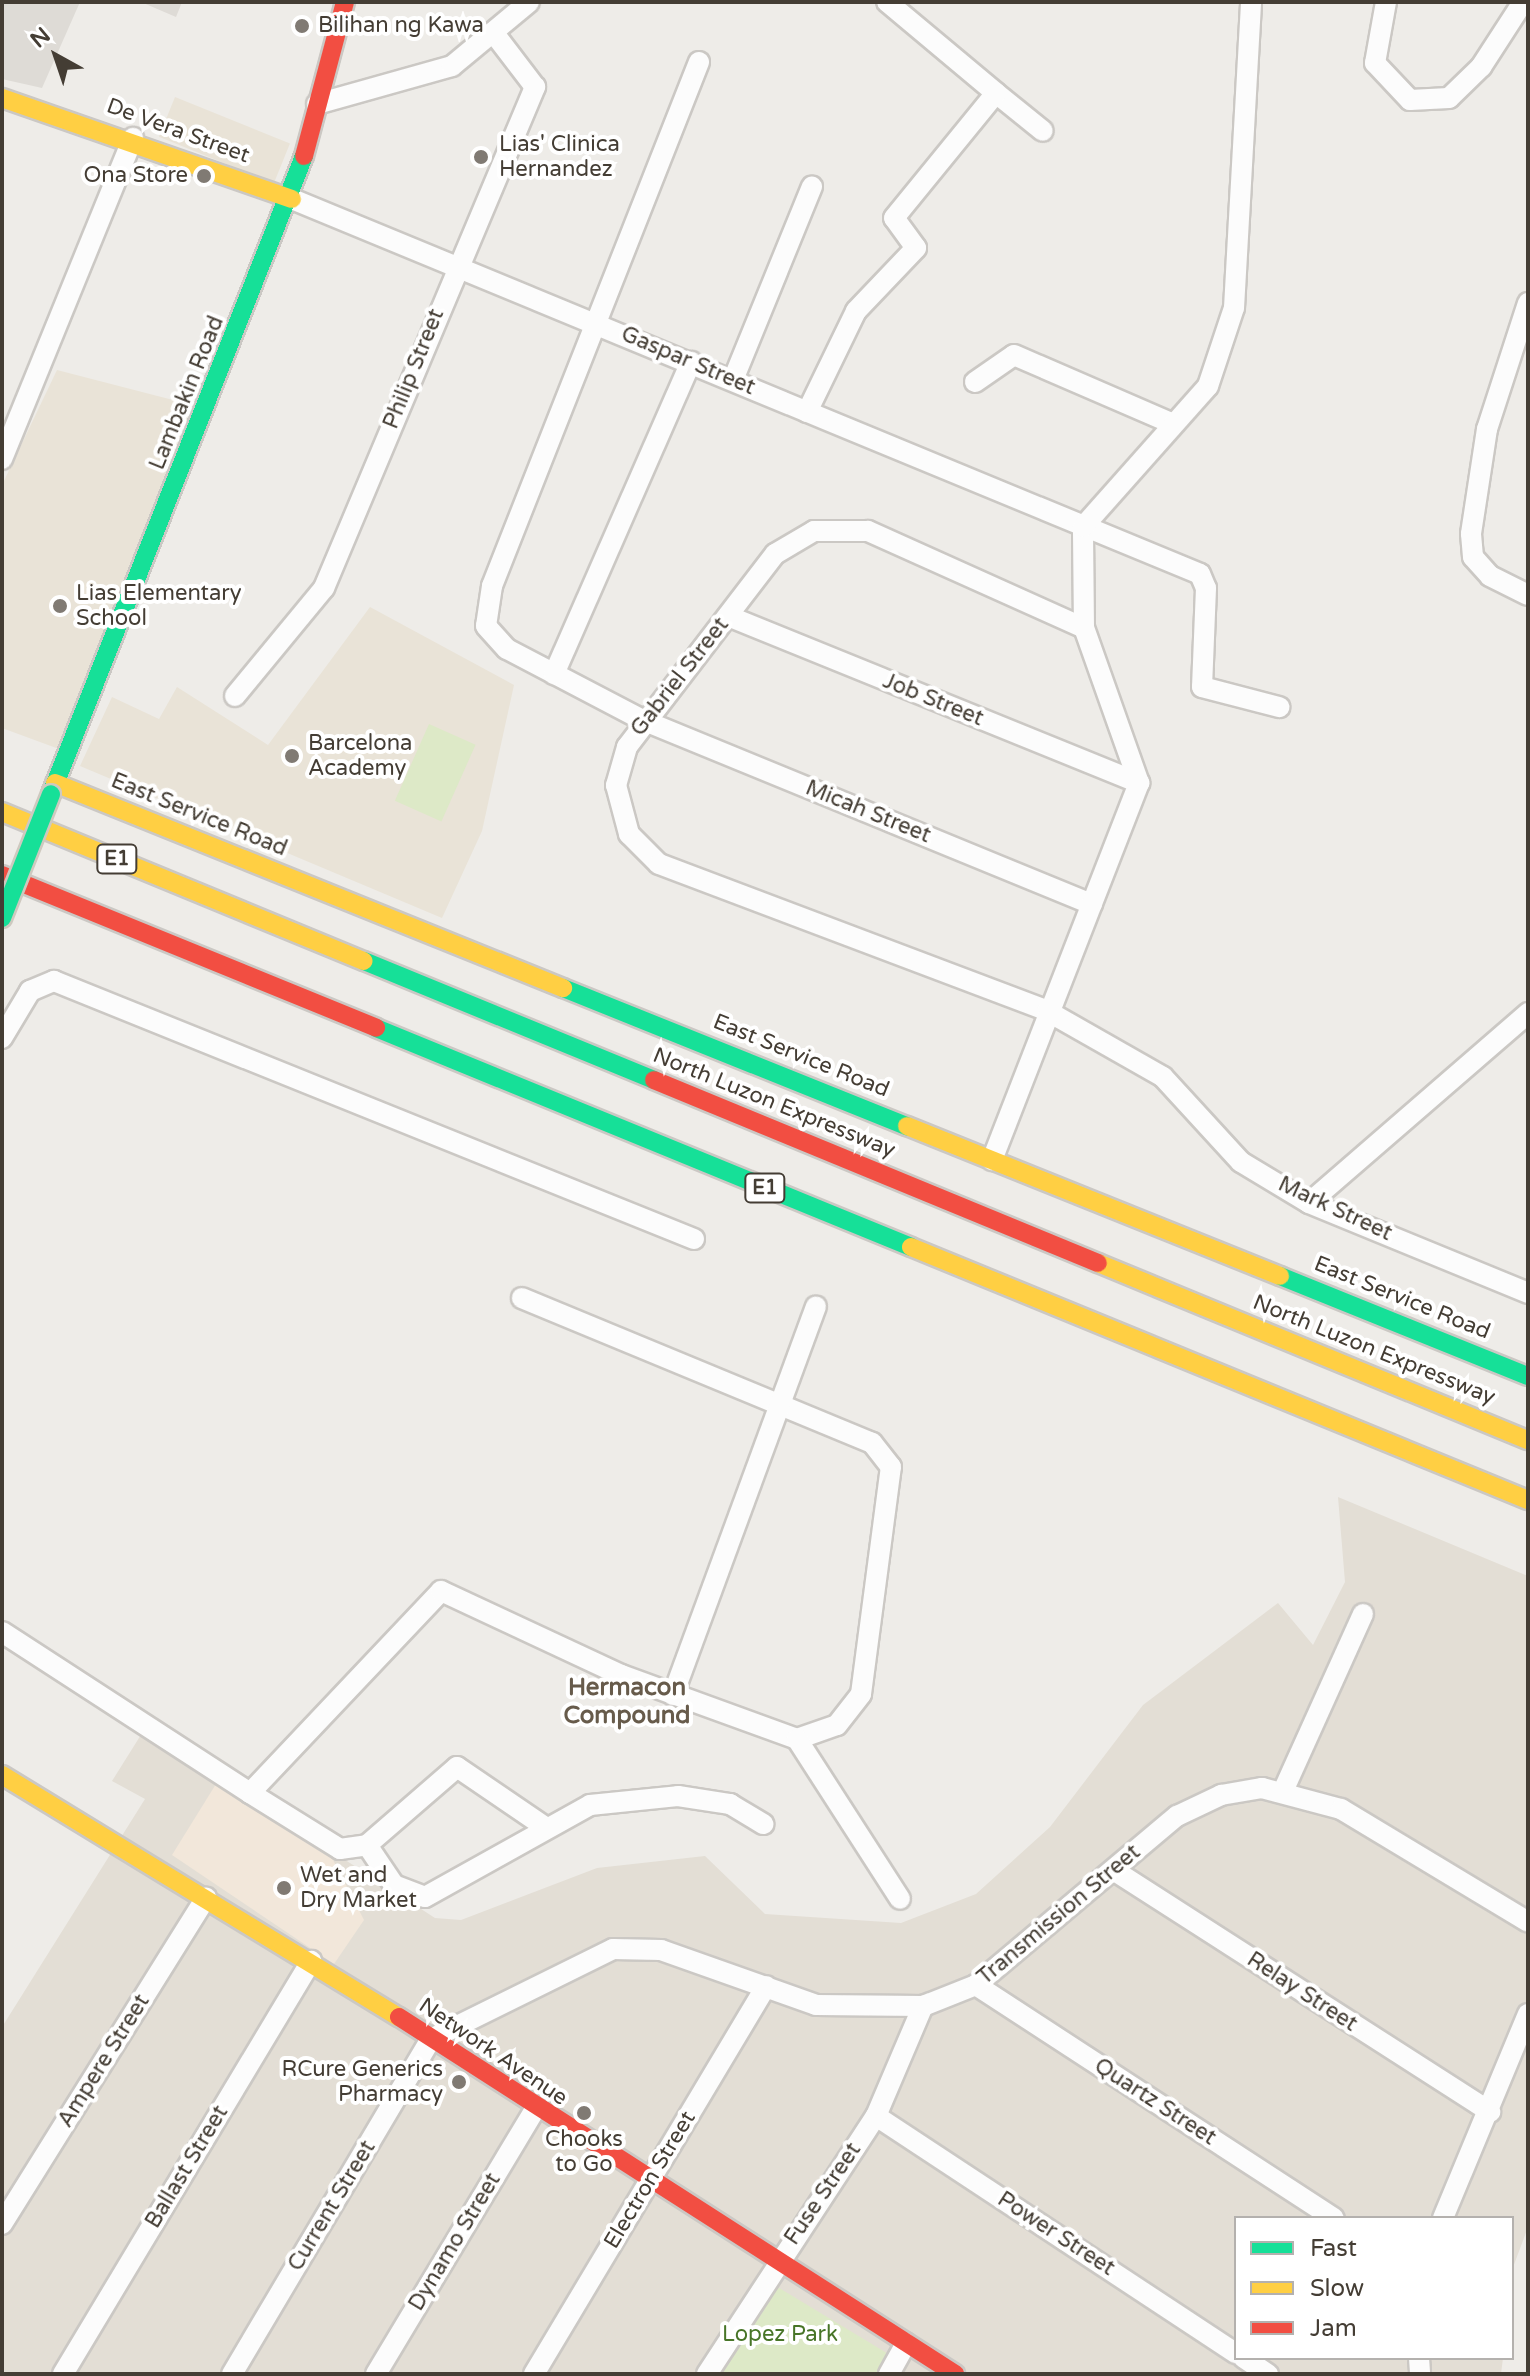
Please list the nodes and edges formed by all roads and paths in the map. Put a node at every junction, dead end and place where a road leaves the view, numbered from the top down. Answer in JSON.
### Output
{"nodes":[{"id":1,"x":345,"y":2,"type":"edge"},
{"id":2,"x":529,"y":2,"type":"edge"},
{"id":3,"x":887,"y":2,"type":"edge"},
{"id":4,"x":1251,"y":2,"type":"edge"},
{"id":5,"x":1386,"y":2,"type":"edge"},
{"id":6,"x":1523,"y":2,"type":"edge"},
{"id":7,"x":493,"y":32,"type":"junction"},
{"id":8,"x":699,"y":62,"type":"dead end"},
{"id":9,"x":996,"y":93,"type":"junction"},
{"id":10,"x":2,"y":98,"type":"edge"},
{"id":11,"x":317,"y":104,"type":"junction"},
{"id":12,"x":1043,"y":131,"type":"dead end"},
{"id":13,"x":133,"y":138,"type":"junction"},
{"id":14,"x":812,"y":186,"type":"dead end"},
{"id":15,"x":292,"y":199,"type":"junction"},
{"id":16,"x":456,"y":265,"type":"junction"},
{"id":17,"x":1528,"y":303,"type":"edge"},
{"id":18,"x":597,"y":322,"type":"junction"},
{"id":19,"x":691,"y":362,"type":"junction"},
{"id":20,"x":733,"y":380,"type":"junction"},
{"id":21,"x":975,"y":382,"type":"dead end"},
{"id":22,"x":807,"y":412,"type":"junction"},
{"id":23,"x":1169,"y":422,"type":"junction"},
{"id":24,"x":2,"y":459,"type":"edge"},
{"id":25,"x":1083,"y":527,"type":"junction"},
{"id":26,"x":1528,"y":595,"type":"edge"},
{"id":27,"x":728,"y":616,"type":"junction"},
{"id":28,"x":1084,"y":628,"type":"junction"},
{"id":29,"x":554,"y":674,"type":"junction"},
{"id":30,"x":235,"y":696,"type":"dead end"},
{"id":31,"x":1279,"y":707,"type":"dead end"},
{"id":32,"x":645,"y":721,"type":"junction"},
{"id":33,"x":1139,"y":783,"type":"junction"},
{"id":34,"x":53,"y":789,"type":"junction"},
{"id":35,"x":2,"y":812,"type":"edge"},
{"id":36,"x":2,"y":875,"type":"edge"},
{"id":37,"x":1092,"y":904,"type":"junction"},
{"id":38,"x":2,"y":918,"type":"edge"},
{"id":39,"x":1047,"y":1011,"type":"junction"},
{"id":40,"x":1528,"y":1013,"type":"edge"},
{"id":41,"x":2,"y":1038,"type":"edge"},
{"id":42,"x":992,"y":1160,"type":"junction"},
{"id":43,"x":1309,"y":1203,"type":"junction"},
{"id":44,"x":694,"y":1239,"type":"dead end"},
{"id":45,"x":1528,"y":1293,"type":"edge"},
{"id":46,"x":522,"y":1298,"type":"dead end"},
{"id":47,"x":816,"y":1306,"type":"dead end"},
{"id":48,"x":1528,"y":1376,"type":"edge"},
{"id":49,"x":778,"y":1407,"type":"junction"},
{"id":50,"x":1528,"y":1440,"type":"edge"},
{"id":51,"x":1528,"y":1500,"type":"edge"},
{"id":52,"x":1363,"y":1614,"type":"dead end"},
{"id":53,"x":2,"y":1632,"type":"edge"},
{"id":54,"x":673,"y":1695,"type":"junction"},
{"id":55,"x":797,"y":1739,"type":"junction"},
{"id":56,"x":2,"y":1775,"type":"edge"},
{"id":57,"x":1284,"y":1789,"type":"junction"},
{"id":58,"x":250,"y":1793,"type":"junction"},
{"id":59,"x":763,"y":1824,"type":"dead end"},
{"id":60,"x":545,"y":1827,"type":"junction"},
{"id":61,"x":367,"y":1845,"type":"junction"},
{"id":62,"x":1115,"y":1871,"type":"junction"},
{"id":63,"x":206,"y":1898,"type":"junction"},
{"id":64,"x":900,"y":1899,"type":"dead end"},
{"id":65,"x":1528,"y":1922,"type":"edge"},
{"id":66,"x":311,"y":1961,"type":"junction"},
{"id":67,"x":976,"y":1985,"type":"junction"},
{"id":68,"x":766,"y":1986,"type":"junction"},
{"id":69,"x":923,"y":2006,"type":"junction"},
{"id":70,"x":1528,"y":2014,"type":"edge"},
{"id":71,"x":431,"y":2039,"type":"junction"},
{"id":72,"x":535,"y":2109,"type":"junction"},
{"id":73,"x":1490,"y":2112,"type":"junction"},
{"id":74,"x":876,"y":2116,"type":"junction"},
{"id":75,"x":648,"y":2182,"type":"junction"},
{"id":76,"x":1331,"y":2216,"type":"edge"},
{"id":77,"x":1444,"y":2216,"type":"edge"},
{"id":78,"x":2,"y":2224,"type":"edge"},
{"id":79,"x":777,"y":2262,"type":"junction"},
{"id":80,"x":906,"y":2343,"type":"junction"},
{"id":81,"x":1234,"y":2352,"type":"edge"},
{"id":82,"x":1247,"y":2360,"type":"edge"},
{"id":83,"x":63,"y":2374,"type":"edge"},
{"id":84,"x":232,"y":2374,"type":"edge"},
{"id":85,"x":376,"y":2374,"type":"edge"},
{"id":86,"x":534,"y":2374,"type":"edge"},
{"id":87,"x":707,"y":2374,"type":"edge"},
{"id":88,"x":889,"y":2374,"type":"edge"},
{"id":89,"x":955,"y":2374,"type":"edge"},
{"id":90,"x":1268,"y":2374,"type":"edge"}],
"edges":[{"from":1,"to":11,"type":"main road","name":"Lambakin Road"},
{"from":2,"to":7,"type":"street"},
{"from":3,"to":9,"type":"street"},
{"from":4,"to":23,"type":"street"},
{"from":5,"to":6,"type":"street"},
{"from":7,"to":11,"type":"street"},
{"from":7,"to":16,"type":"street","name":"Philip Street"},
{"from":8,"to":18,"type":"street"},
{"from":9,"to":12,"type":"street"},
{"from":9,"to":22,"type":"street"},
{"from":10,"to":13,"type":"main road","name":"De Vera Street"},
{"from":11,"to":15,"type":"main road","name":"Lambakin Road"},
{"from":13,"to":15,"type":"main road","name":"De Vera Street"},
{"from":13,"to":24,"type":"street"},
{"from":14,"to":20,"type":"street"},
{"from":15,"to":16,"type":"street","name":"Gaspar Street"},
{"from":15,"to":34,"type":"main road","name":"Lambakin Road"},
{"from":16,"to":18,"type":"street","name":"Gaspar Street"},
{"from":16,"to":30,"type":"street","name":"Philip Street"},
{"from":17,"to":26,"type":"street"},
{"from":18,"to":19,"type":"street","name":"Gaspar Street"},
{"from":18,"to":29,"type":"street","name":"Micah Street"},
{"from":19,"to":20,"type":"street","name":"Gaspar Street"},
{"from":19,"to":29,"type":"street"},
{"from":20,"to":22,"type":"street","name":"Gaspar Street"},
{"from":21,"to":23,"type":"street"},
{"from":22,"to":25,"type":"street","name":"Gaspar Street"},
{"from":23,"to":25,"type":"street"},
{"from":25,"to":28,"type":"street"},
{"from":25,"to":31,"type":"street","name":"Gaspar Street"},
{"from":27,"to":28,"type":"street","name":"Gabriel Street"},
{"from":27,"to":32,"type":"street","name":"Gabriel Street"},
{"from":27,"to":33,"type":"street","name":"Job Street"},
{"from":28,"to":33,"type":"street"},
{"from":29,"to":32,"type":"street","name":"Micah Street"},
{"from":32,"to":37,"type":"street","name":"Micah Street"},
{"from":32,"to":39,"type":"street","name":"Gabriel Street"},
{"from":33,"to":37,"type":"street"},
{"from":34,"to":38,"type":"main road","name":"Lambakin Road","bridge":true},
{"from":34,"to":42,"type":"main road","name":"East Service Road"},
{"from":35,"to":50,"type":"main road","name":"North Luzon Expressway","number":"E1"},
{"from":36,"to":51,"type":"main road","number":"E1"},
{"from":37,"to":39,"type":"street"},
{"from":39,"to":42,"type":"street"},
{"from":39,"to":43,"type":"street","name":"Mark Street"},
{"from":40,"to":43,"type":"street"},
{"from":41,"to":44,"type":"street"},
{"from":42,"to":48,"type":"main road","name":"East Service Road"},
{"from":43,"to":45,"type":"street","name":"Mark Street"},
{"from":46,"to":49,"type":"street"},
{"from":47,"to":49,"type":"street"},
{"from":49,"to":54,"type":"street"},
{"from":49,"to":55,"type":"street"},
{"from":52,"to":57,"type":"street"},
{"from":53,"to":58,"type":"street"},
{"from":54,"to":55,"type":"street"},
{"from":54,"to":58,"type":"street"},
{"from":55,"to":64,"type":"street"},
{"from":56,"to":63,"type":"main road","name":"Network Avenue"},
{"from":57,"to":62,"type":"street","name":"Transmission Street"},
{"from":57,"to":65,"type":"street","name":"Transmission Street"},
{"from":58,"to":61,"type":"street"},
{"from":59,"to":60,"type":"street"},
{"from":60,"to":61,"type":"street"},
{"from":60,"to":61,"type":"street"},
{"from":62,"to":67,"type":"street","name":"Transmission Street"},
{"from":62,"to":73,"type":"street","name":"Relay Street"},
{"from":63,"to":66,"type":"main road","name":"Network Avenue"},
{"from":63,"to":78,"type":"street","name":"Ampere Street"},
{"from":66,"to":71,"type":"main road","name":"Network Avenue"},
{"from":66,"to":83,"type":"street","name":"Ballast Street"},
{"from":67,"to":69,"type":"street","name":"Transmission Street"},
{"from":67,"to":76,"type":"street","name":"Quartz Street"},
{"from":68,"to":69,"type":"street","name":"Transmission Street"},
{"from":68,"to":71,"type":"street","name":"Transmission Street"},
{"from":68,"to":75,"type":"street","name":"Electron Street"},
{"from":69,"to":74,"type":"street","name":"Fuse Street"},
{"from":70,"to":73,"type":"street"},
{"from":71,"to":72,"type":"main road","name":"Network Avenue"},
{"from":71,"to":84,"type":"street","name":"Current Street"},
{"from":72,"to":75,"type":"main road","name":"Network Avenue"},
{"from":72,"to":85,"type":"street","name":"Dynamo Street"},
{"from":73,"to":77,"type":"street"},
{"from":74,"to":79,"type":"street","name":"Fuse Street"},
{"from":74,"to":81,"type":"street","name":"Power Street"},
{"from":75,"to":79,"type":"main road","name":"Network Avenue"},
{"from":75,"to":86,"type":"street","name":"Electron Street"},
{"from":79,"to":80,"type":"main road","name":"Network Avenue"},
{"from":79,"to":87,"type":"street","name":"Fuse Street"},
{"from":80,"to":88,"type":"street"},
{"from":80,"to":89,"type":"main road","name":"Network Avenue"},
{"from":82,"to":90,"type":"street"}]}
